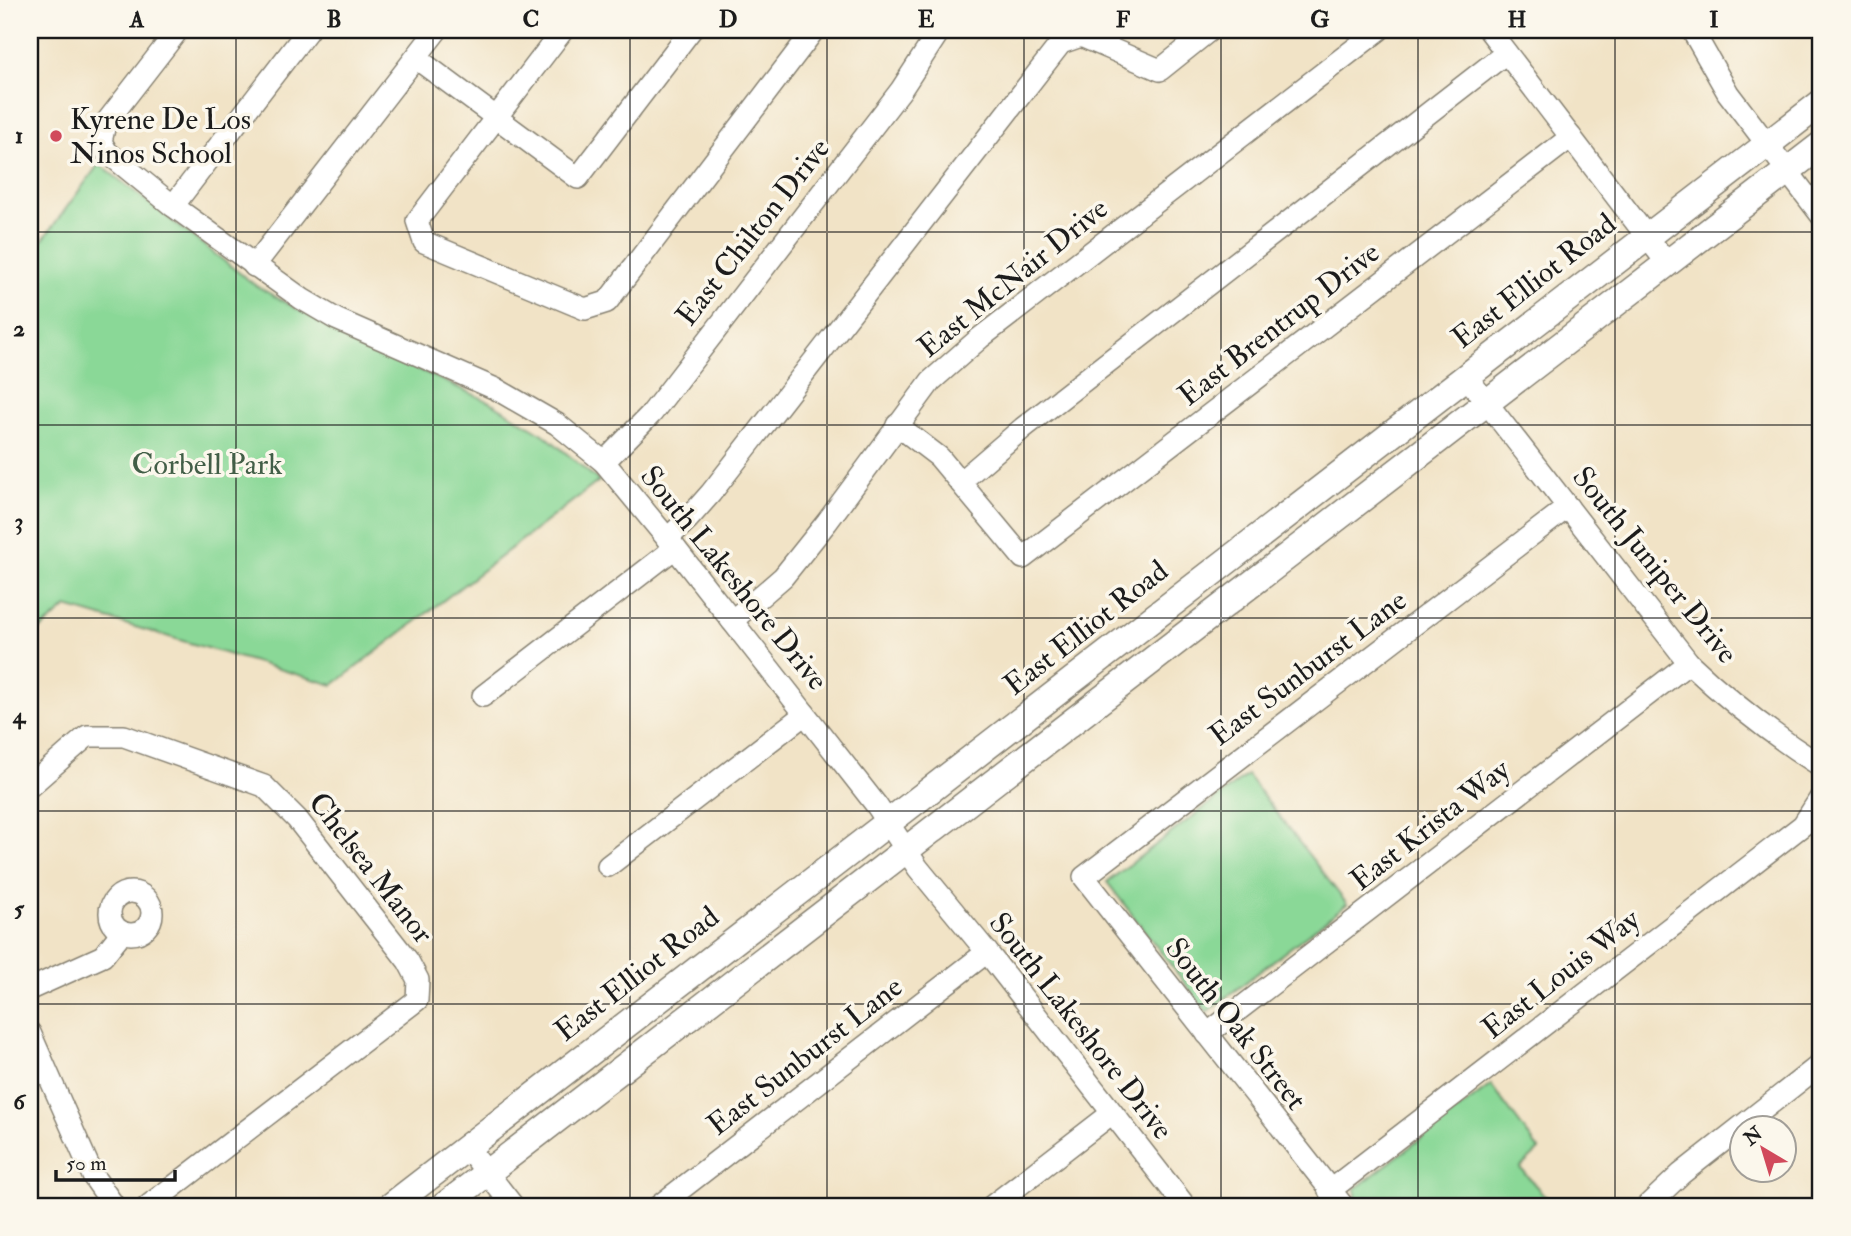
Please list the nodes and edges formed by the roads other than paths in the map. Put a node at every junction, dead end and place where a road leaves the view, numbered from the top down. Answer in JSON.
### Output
{"nodes":[{"id":1,"x":178,"y":30,"type":"edge"},
{"id":2,"x":308,"y":30,"type":"edge"},
{"id":3,"x":438,"y":30,"type":"edge"},
{"id":4,"x":563,"y":30,"type":"edge"},
{"id":5,"x":691,"y":30,"type":"edge"},
{"id":6,"x":814,"y":30,"type":"edge"},
{"id":7,"x":940,"y":30,"type":"edge"},
{"id":8,"x":1210,"y":30,"type":"edge"},
{"id":9,"x":1380,"y":30,"type":"edge"},
{"id":10,"x":1489,"y":30,"type":"edge"},
{"id":11,"x":1692,"y":30,"type":"edge"},
{"id":12,"x":1506,"y":53,"type":"junction"},
{"id":13,"x":416,"y":58,"type":"junction"},
{"id":14,"x":1821,"y":103,"type":"edge"},
{"id":15,"x":496,"y":117,"type":"junction"},
{"id":16,"x":1571,"y":137,"type":"junction"},
{"id":17,"x":1767,"y":145,"type":"junction"},
{"id":18,"x":1821,"y":145,"type":"edge"},
{"id":19,"x":1788,"y":170,"type":"junction"},
{"id":20,"x":173,"y":206,"type":"junction"},
{"id":21,"x":1821,"y":215,"type":"edge"},
{"id":22,"x":1647,"y":237,"type":"junction"},
{"id":23,"x":1667,"y":263,"type":"junction"},
{"id":24,"x":254,"y":266,"type":"junction"},
{"id":25,"x":1466,"y":376,"type":"junction"},
{"id":26,"x":1487,"y":402,"type":"junction"},
{"id":27,"x":897,"y":425,"type":"junction"},
{"id":28,"x":604,"y":463,"type":"junction"},
{"id":29,"x":960,"y":482,"type":"junction"},
{"id":30,"x":1568,"y":507,"type":"junction"},
{"id":31,"x":671,"y":543,"type":"junction"},
{"id":32,"x":732,"y":621,"type":"junction"},
{"id":33,"x":1689,"y":663,"type":"junction"},
{"id":34,"x":483,"y":696,"type":"dead end"},
{"id":35,"x":805,"y":714,"type":"junction"},
{"id":36,"x":1821,"y":766,"type":"edge"},
{"id":37,"x":30,"y":786,"type":"edge"},
{"id":38,"x":1821,"y":797,"type":"edge"},
{"id":39,"x":888,"y":823,"type":"junction"},
{"id":40,"x":907,"y":852,"type":"junction"},
{"id":41,"x":608,"y":866,"type":"dead end"},
{"id":42,"x":1084,"y":877,"type":"joint"},
{"id":43,"x":122,"y":932,"type":"dead end"},
{"id":44,"x":987,"y":952,"type":"junction"},
{"id":45,"x":30,"y":989,"type":"edge"},
{"id":46,"x":30,"y":1033,"type":"edge"},
{"id":47,"x":1207,"y":1034,"type":"junction"},
{"id":48,"x":1821,"y":1065,"type":"edge"},
{"id":49,"x":1111,"y":1114,"type":"junction"},
{"id":50,"x":467,"y":1147,"type":"junction"},
{"id":51,"x":488,"y":1172,"type":"junction"},
{"id":52,"x":1336,"y":1198,"type":"edge"},
{"id":53,"x":114,"y":1206,"type":"edge"},
{"id":54,"x":148,"y":1206,"type":"edge"},
{"id":55,"x":391,"y":1206,"type":"edge"},
{"id":56,"x":444,"y":1206,"type":"edge"},
{"id":57,"x":513,"y":1206,"type":"edge"},
{"id":58,"x":659,"y":1206,"type":"edge"},
{"id":59,"x":992,"y":1206,"type":"edge"},
{"id":60,"x":1185,"y":1206,"type":"edge"},
{"id":61,"x":1647,"y":1206,"type":"edge"}],
"edges":[{"from":1,"to":20,"type":"street","name":"South Lakeshore Drive"},
{"from":2,"to":20,"type":"street"},
{"from":3,"to":13,"type":"street"},
{"from":4,"to":15,"type":"street"},
{"from":5,"to":15,"type":"street"},
{"from":6,"to":15,"type":"street"},
{"from":7,"to":28,"type":"street","name":"East Chilton Drive"},
{"from":8,"to":31,"type":"street"},
{"from":9,"to":27,"type":"street","name":"East McNair Drive"},
{"from":10,"to":12,"type":"street"},
{"from":11,"to":17,"type":"street"},
{"from":12,"to":16,"type":"street"},
{"from":12,"to":29,"type":"street"},
{"from":13,"to":15,"type":"street"},
{"from":13,"to":24,"type":"street"},
{"from":14,"to":17,"type":"main road","name":"East Elliot Road"},
{"from":16,"to":22,"type":"street"},
{"from":16,"to":29,"type":"street","name":"East Brentrup Drive"},
{"from":17,"to":19,"type":"street"},
{"from":17,"to":22,"type":"main road","name":"East Elliot Road"},
{"from":18,"to":19,"type":"main road"},
{"from":19,"to":21,"type":"street"},
{"from":19,"to":23,"type":"main road"},
{"from":20,"to":24,"type":"street","name":"South Lakeshore Drive"},
{"from":22,"to":23,"type":"street"},
{"from":22,"to":25,"type":"main road","name":"East Elliot Road"},
{"from":23,"to":26,"type":"main road"},
{"from":24,"to":28,"type":"street","name":"South Lakeshore Drive"},
{"from":25,"to":26,"type":"street","name":"South Juniper Drive"},
{"from":25,"to":39,"type":"main road","name":"East Elliot Road"},
{"from":26,"to":30,"type":"street","name":"South Juniper Drive"},
{"from":26,"to":40,"type":"main road"},
{"from":27,"to":29,"type":"street"},
{"from":27,"to":32,"type":"street","name":"East McNair Drive"},
{"from":28,"to":31,"type":"street","name":"South Lakeshore Drive"},
{"from":30,"to":33,"type":"street","name":"South Juniper Drive"},
{"from":30,"to":42,"type":"street","name":"East Sunburst Lane"},
{"from":31,"to":32,"type":"street","name":"South Lakeshore Drive"},
{"from":31,"to":34,"type":"street"},
{"from":32,"to":35,"type":"street","name":"South Lakeshore Drive"},
{"from":33,"to":36,"type":"street","name":"South Juniper Drive"},
{"from":33,"to":47,"type":"street","name":"East Krista Way"},
{"from":35,"to":39,"type":"street","name":"South Lakeshore Drive"},
{"from":35,"to":41,"type":"street"},
{"from":37,"to":54,"type":"street","name":"Chelsea Manor"},
{"from":38,"to":52,"type":"street","name":"East Louis Way"},
{"from":39,"to":40,"type":"street","name":"South Lakeshore Drive"},
{"from":39,"to":50,"type":"main road","name":"East Elliot Road"},
{"from":40,"to":44,"type":"street","name":"South Lakeshore Drive"},
{"from":40,"to":51,"type":"main road"},
{"from":42,"to":47,"type":"street","name":"South Oak Street"},
{"from":43,"to":45,"type":"street"},
{"from":44,"to":49,"type":"street","name":"South Lakeshore Drive"},
{"from":44,"to":58,"type":"street","name":"East Sunburst Lane"},
{"from":46,"to":53,"type":"street"},
{"from":47,"to":52,"type":"street","name":"South Oak Street"},
{"from":48,"to":61,"type":"street"},
{"from":49,"to":59,"type":"street"},
{"from":49,"to":60,"type":"street","name":"South Lakeshore Drive"},
{"from":50,"to":51,"type":"street"},
{"from":50,"to":55,"type":"main road","name":"East Elliot Road"},
{"from":51,"to":56,"type":"main road"},
{"from":51,"to":57,"type":"street"}]}
